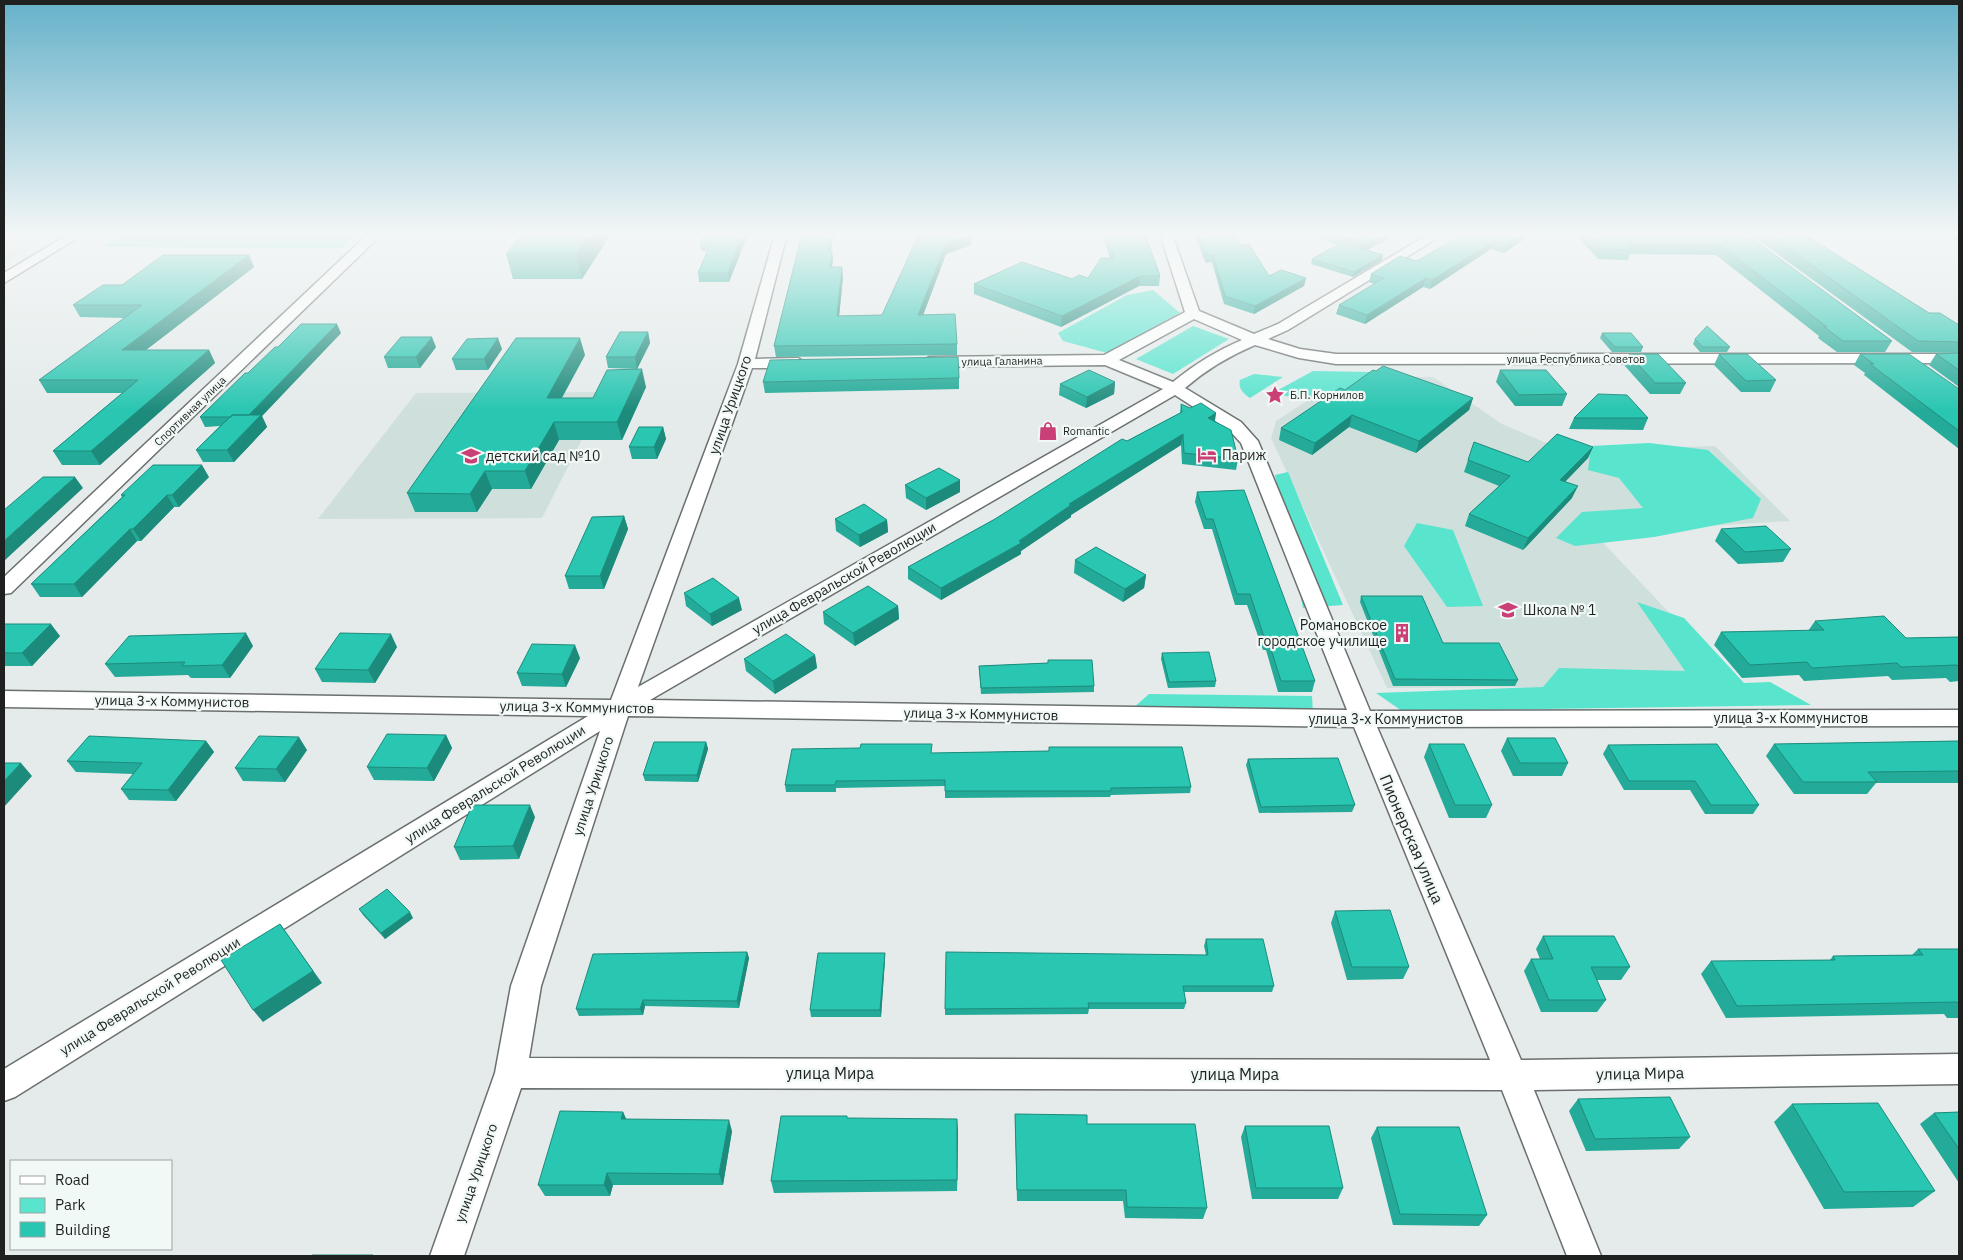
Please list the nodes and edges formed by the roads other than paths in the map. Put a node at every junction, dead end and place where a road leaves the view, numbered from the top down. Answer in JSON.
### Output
{"nodes":[{"id":1,"x":314,"y":293,"type":"edge"},
{"id":2,"x":765,"y":293,"type":"edge"},
{"id":3,"x":1186,"y":293,"type":"edge"},
{"id":4,"x":1337,"y":293,"type":"edge"},
{"id":5,"x":1193,"y":314,"type":"junction"},
{"id":6,"x":1256,"y":340,"type":"junction"},
{"id":7,"x":1890,"y":346,"type":"edge"},
{"id":8,"x":1906,"y":358,"type":"junction"},
{"id":9,"x":1959,"y":358,"type":"edge"},
{"id":10,"x":1107,"y":360,"type":"junction"},
{"id":11,"x":915,"y":362,"type":"edge"},
{"id":12,"x":816,"y":363,"type":"edge"},
{"id":13,"x":746,"y":364,"type":"junction"},
{"id":14,"x":1928,"y":374,"type":"edge"},
{"id":15,"x":1175,"y":388,"type":"junction"},
{"id":16,"x":4,"y":588,"type":"edge"},
{"id":17,"x":4,"y":699,"type":"edge"},
{"id":18,"x":619,"y":708,"type":"junction"},
{"id":19,"x":1959,"y":718,"type":"edge"},
{"id":20,"x":1362,"y":719,"type":"junction"},
{"id":21,"x":1959,"y":1069,"type":"edge"},
{"id":22,"x":511,"y":1072,"type":"junction"},
{"id":23,"x":1512,"y":1075,"type":"junction"},
{"id":24,"x":4,"y":1086,"type":"edge"},
{"id":25,"x":447,"y":1256,"type":"edge"},
{"id":26,"x":1584,"y":1256,"type":"edge"}],
"edges":[{"from":1,"to":16,"type":"street","name":"Спортивная улица"},
{"from":2,"to":13,"type":"street","name":"улица Урицкого"},
{"from":3,"to":5,"type":"street"},
{"from":4,"to":6,"type":"street","name":"улица Февральской Революции"},
{"from":5,"to":6,"type":"street","name":"улица Республика Советов"},
{"from":5,"to":10,"type":"street"},
{"from":6,"to":8,"type":"street","name":"улица Республика Советов"},
{"from":6,"to":15,"type":"street","name":"улица Февральской Революции"},
{"from":7,"to":8,"type":"street"},
{"from":8,"to":9,"type":"street","name":"улица Республика Советов"},
{"from":8,"to":14,"type":"street"},
{"from":10,"to":11,"type":"street","name":"улица Галанина"},
{"from":10,"to":15,"type":"street","name":"Пионерская улица"},
{"from":12,"to":13,"type":"street"},
{"from":13,"to":18,"type":"street","name":"улица Урицкого"},
{"from":15,"to":18,"type":"street","name":"улица Февральской Революции"},
{"from":15,"to":20,"type":"street","name":"Пионерская улица"},
{"from":17,"to":18,"type":"street","name":"улица 3-х Коммунистов"},
{"from":18,"to":20,"type":"street","name":"улица 3-х Коммунистов"},
{"from":18,"to":22,"type":"street","name":"улица Урицкого"},
{"from":18,"to":24,"type":"street","name":"улица Февральской Революции"},
{"from":19,"to":20,"type":"street","name":"улица 3-х Коммунистов"},
{"from":20,"to":23,"type":"street","name":"Пионерская улица"},
{"from":21,"to":23,"type":"street","name":"улица Мира"},
{"from":22,"to":23,"type":"street","name":"улица Мира"},
{"from":22,"to":25,"type":"street","name":"улица Урицкого"},
{"from":23,"to":26,"type":"street","name":"Пионерская улица"}]}
